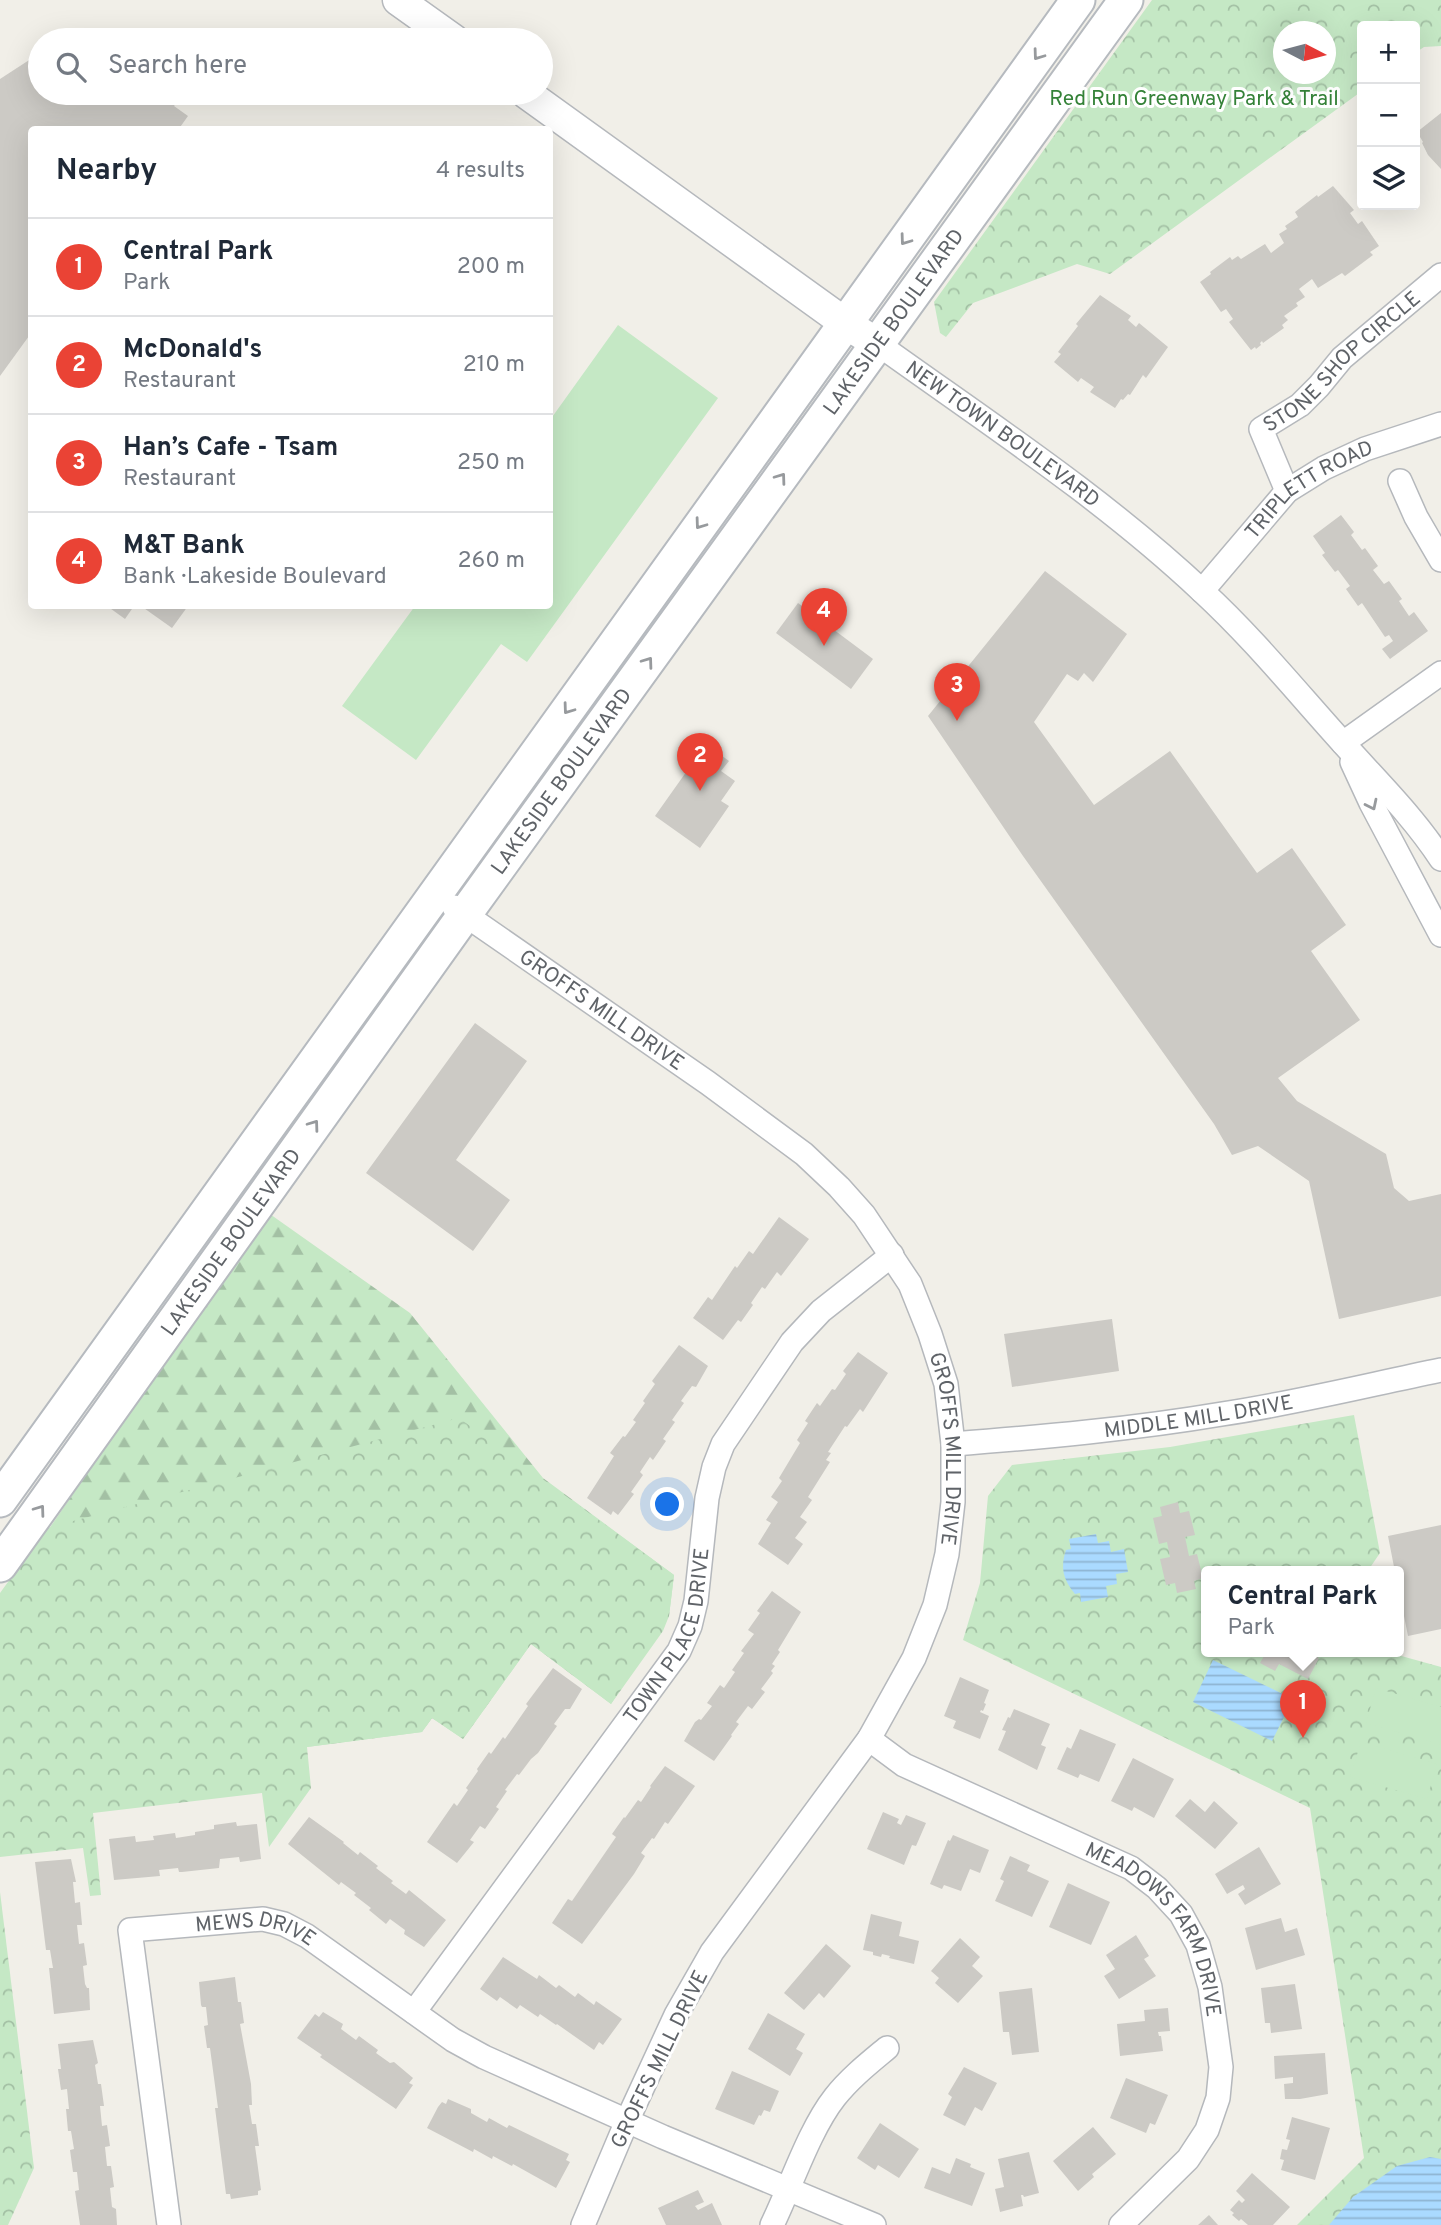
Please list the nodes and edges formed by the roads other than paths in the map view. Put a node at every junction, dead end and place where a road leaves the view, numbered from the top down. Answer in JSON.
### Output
{"nodes":[{"id":1,"x":398,"y":0,"type":"edge"},
{"id":2,"x":1078,"y":0,"type":"edge"},
{"id":3,"x":1126,"y":0,"type":"edge"},
{"id":4,"x":437,"y":28,"type":"edge"},
{"id":5,"x":544,"y":105,"type":"edge"},
{"id":6,"x":1441,"y":275,"type":"edge"},
{"id":7,"x":845,"y":323,"type":"junction"},
{"id":8,"x":878,"y":344,"type":"junction"},
{"id":9,"x":1441,"y":424,"type":"edge"},
{"id":10,"x":1400,"y":481,"type":"dead end"},
{"id":11,"x":1287,"y":491,"type":"junction"},
{"id":12,"x":1441,"y":560,"type":"edge"},
{"id":13,"x":1202,"y":591,"type":"junction"},
{"id":14,"x":1441,"y":673,"type":"edge"},
{"id":15,"x":1343,"y":743,"type":"junction"},
{"id":16,"x":1441,"y":859,"type":"edge"},
{"id":17,"x":434,"y":894,"type":"junction"},
{"id":18,"x":465,"y":914,"type":"junction"},
{"id":19,"x":1441,"y":935,"type":"edge"},
{"id":20,"x":892,"y":1255,"type":"junction"},
{"id":21,"x":1441,"y":1370,"type":"edge"},
{"id":22,"x":953,"y":1444,"type":"junction"},
{"id":23,"x":0,"y":1500,"type":"edge"},
{"id":24,"x":0,"y":1565,"type":"edge"},
{"id":25,"x":869,"y":1740,"type":"junction"},
{"id":26,"x":414,"y":2012,"type":"junction"},
{"id":27,"x":887,"y":2048,"type":"dead end"},
{"id":28,"x":627,"y":2121,"type":"junction"},
{"id":29,"x":788,"y":2190,"type":"junction"},
{"id":30,"x":169,"y":2225,"type":"edge"},
{"id":31,"x":583,"y":2225,"type":"edge"},
{"id":32,"x":772,"y":2225,"type":"edge"},
{"id":33,"x":874,"y":2225,"type":"edge"},
{"id":34,"x":1121,"y":2225,"type":"edge"}],
"edges":[{"from":1,"to":4,"type":"street"},
{"from":2,"to":7,"type":"main road","name":"LAKESIDE BOULEVARD","one_way":true},
{"from":3,"to":8,"type":"main road","name":"LAKESIDE BOULEVARD"},
{"from":5,"to":7,"type":"street","name":"NEW TOWN BOULEVARD"},
{"from":6,"to":11,"type":"street","name":"STONE SHOP CIRCLE"},
{"from":7,"to":8,"type":"street","name":"NEW TOWN BOULEVARD"},
{"from":7,"to":17,"type":"main road","name":"LAKESIDE BOULEVARD","one_way":true},
{"from":8,"to":13,"type":"street","name":"NEW TOWN BOULEVARD"},
{"from":18,"to":8,"type":"main road","name":"LAKESIDE BOULEVARD","one_way":true},
{"from":9,"to":11,"type":"street","name":"TRIPLETT ROAD"},
{"from":10,"to":12,"type":"street"},
{"from":11,"to":13,"type":"street","name":"TRIPLETT ROAD"},
{"from":13,"to":15,"type":"street","name":"NEW TOWN BOULEVARD"},
{"from":14,"to":15,"type":"street"},
{"from":15,"to":16,"type":"street","name":"NEW TOWN BOULEVARD"},
{"from":15,"to":19,"type":"street","name":"NEW TOWN BOULEVARD","one_way":true},
{"from":17,"to":18,"type":"street","name":"GROFFS MILL DRIVE"},
{"from":17,"to":23,"type":"main road","name":"LAKESIDE BOULEVARD"},
{"from":18,"to":20,"type":"street","name":"GROFFS MILL DRIVE"},
{"from":24,"to":18,"type":"main road","name":"LAKESIDE BOULEVARD","one_way":true},
{"from":20,"to":22,"type":"street","name":"GROFFS MILL DRIVE"},
{"from":20,"to":26,"type":"street","name":"TOWN PLACE DRIVE"},
{"from":21,"to":22,"type":"street","name":"MIDDLE MILL DRIVE"},
{"from":22,"to":25,"type":"street","name":"GROFFS MILL DRIVE"},
{"from":25,"to":28,"type":"street","name":"GROFFS MILL DRIVE"},
{"from":25,"to":34,"type":"street","name":"MEADOWS FARM DRIVE"},
{"from":26,"to":28,"type":"street","name":"MEWS DRIVE"},
{"from":26,"to":30,"type":"street","name":"MEWS DRIVE"},
{"from":27,"to":29,"type":"street"},
{"from":28,"to":29,"type":"street"},
{"from":28,"to":31,"type":"street","name":"GROFFS MILL DRIVE"},
{"from":29,"to":32,"type":"street"},
{"from":29,"to":33,"type":"street"}]}
